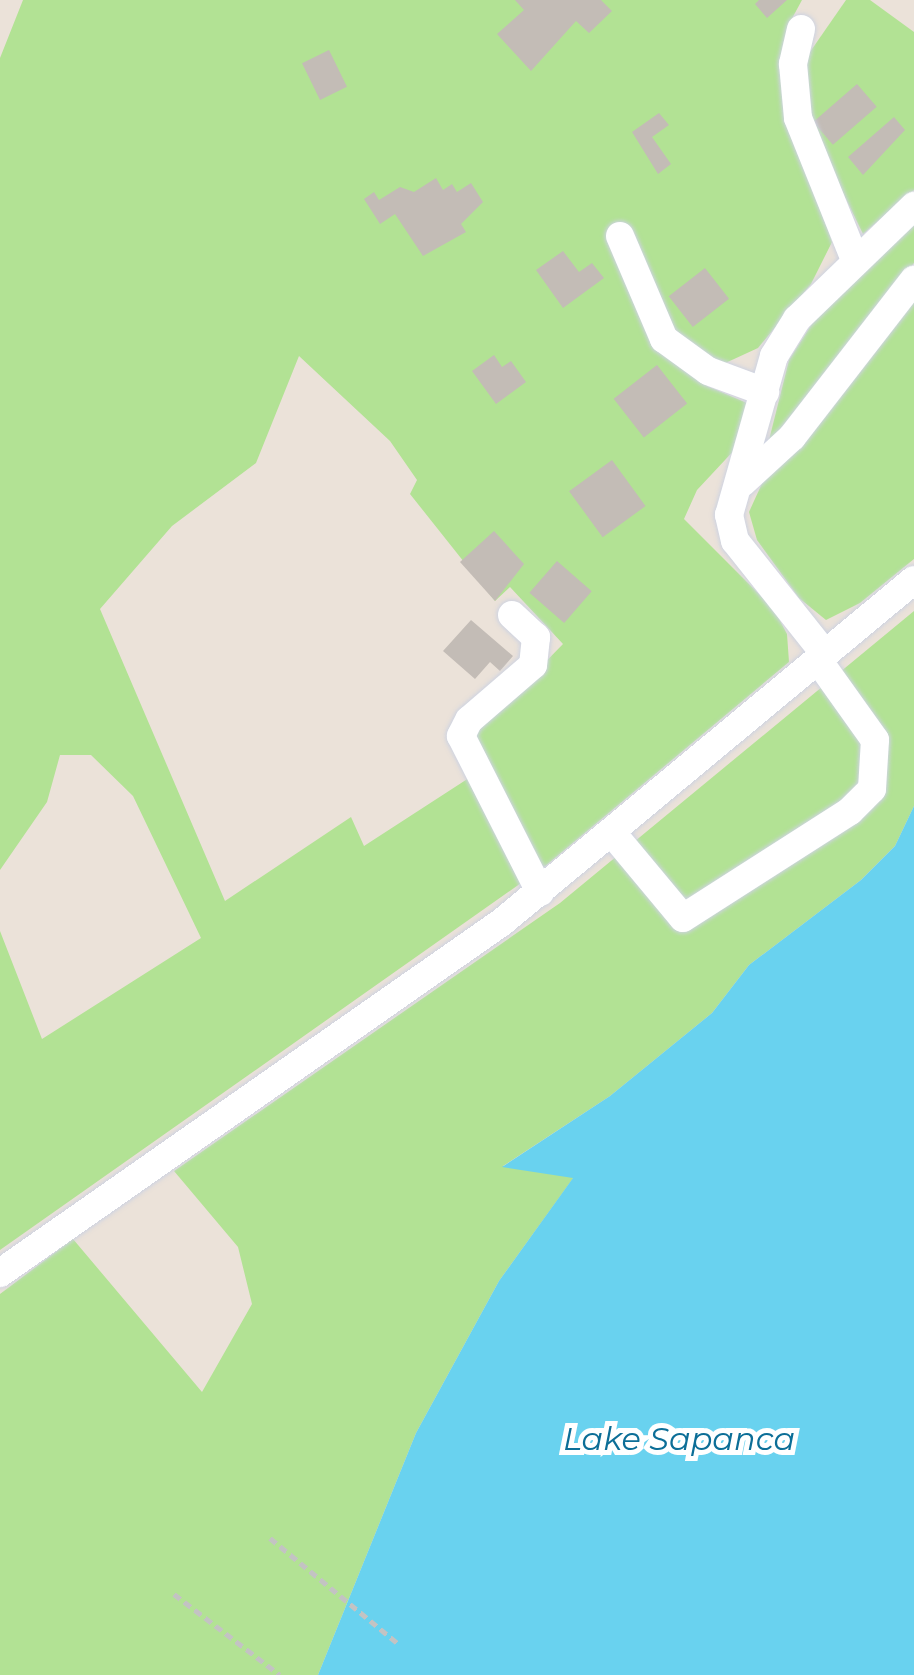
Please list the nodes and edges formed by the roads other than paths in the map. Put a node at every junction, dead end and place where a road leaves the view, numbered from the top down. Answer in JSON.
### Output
{"nodes":[{"id":1,"x":801,"y":29,"type":"dead end"},
{"id":2,"x":914,"y":206,"type":"edge"},
{"id":3,"x":620,"y":236,"type":"dead end"},
{"id":4,"x":855,"y":260,"type":"junction"},
{"id":5,"x":914,"y":280,"type":"edge"},
{"id":6,"x":765,"y":392,"type":"junction"},
{"id":7,"x":738,"y":488,"type":"junction"},
{"id":8,"x":914,"y":580,"type":"edge"},
{"id":9,"x":512,"y":615,"type":"dead end"},
{"id":10,"x":822,"y":657,"type":"junction"},
{"id":11,"x":613,"y":834,"type":"junction"},
{"id":12,"x":540,"y":892,"type":"junction"},
{"id":13,"x":0,"y":1272,"type":"edge"}],
"edges":[{"from":1,"to":4,"type":"street"},
{"from":2,"to":4,"type":"street"},
{"from":3,"to":6,"type":"street"},
{"from":4,"to":6,"type":"street"},
{"from":5,"to":7,"type":"street"},
{"from":6,"to":7,"type":"street"},
{"from":7,"to":10,"type":"street"},
{"from":8,"to":10,"type":"street"},
{"from":9,"to":12,"type":"street"},
{"from":10,"to":11,"type":"street"},
{"from":10,"to":11,"type":"street"},
{"from":11,"to":12,"type":"street"},
{"from":12,"to":13,"type":"street"}]}
